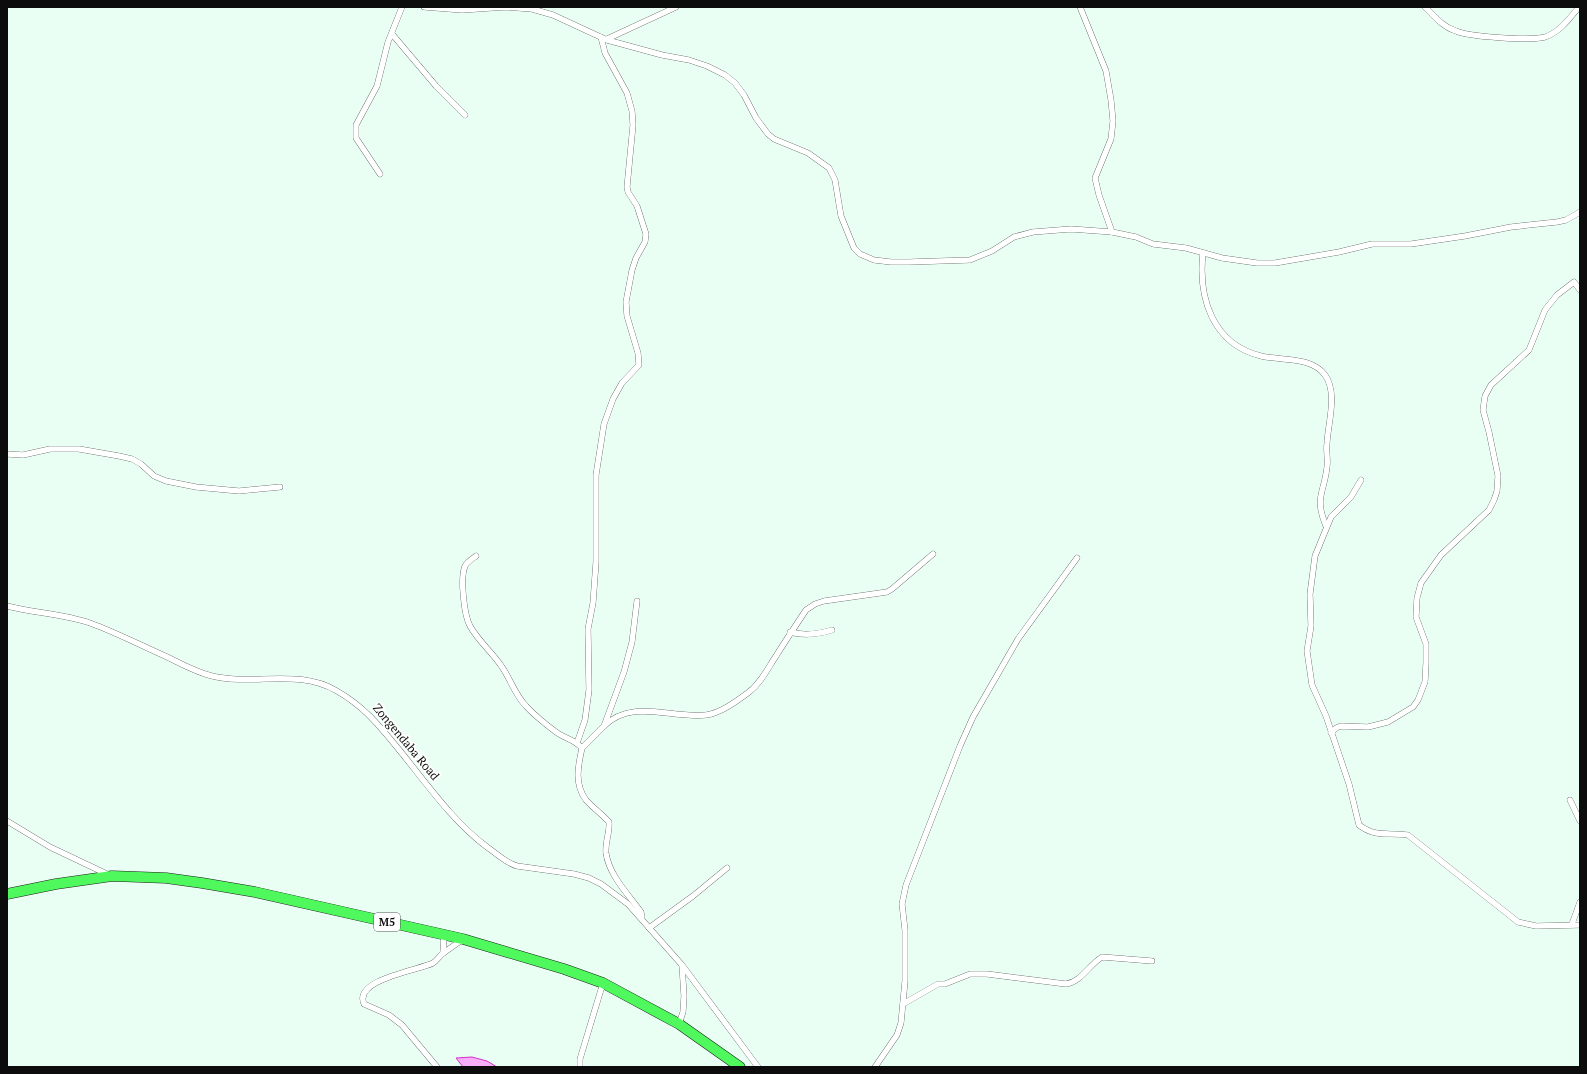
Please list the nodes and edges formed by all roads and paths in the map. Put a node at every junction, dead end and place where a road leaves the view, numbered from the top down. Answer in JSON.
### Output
{"nodes":[{"id":1,"x":402,"y":7,"type":"edge"},
{"id":2,"x":424,"y":7,"type":"edge"},
{"id":3,"x":506,"y":7,"type":"edge"},
{"id":4,"x":676,"y":7,"type":"edge"},
{"id":5,"x":1080,"y":7,"type":"edge"},
{"id":6,"x":1425,"y":7,"type":"edge"},
{"id":7,"x":1579,"y":7,"type":"edge"},
{"id":8,"x":392,"y":34,"type":"junction"},
{"id":9,"x":601,"y":37,"type":"junction"},
{"id":10,"x":607,"y":40,"type":"junction"},
{"id":11,"x":465,"y":115,"type":"dead end"},
{"id":12,"x":380,"y":174,"type":"dead end"},
{"id":13,"x":1580,"y":212,"type":"edge"},
{"id":14,"x":1112,"y":232,"type":"junction"},
{"id":15,"x":1203,"y":252,"type":"junction"},
{"id":16,"x":1580,"y":290,"type":"edge"},
{"id":17,"x":7,"y":454,"type":"edge"},
{"id":18,"x":1361,"y":480,"type":"dead end"},
{"id":19,"x":280,"y":487,"type":"dead end"},
{"id":20,"x":1326,"y":526,"type":"junction"},
{"id":21,"x":933,"y":554,"type":"dead end"},
{"id":22,"x":476,"y":556,"type":"dead end"},
{"id":23,"x":1077,"y":558,"type":"dead end"},
{"id":24,"x":637,"y":601,"type":"dead end"},
{"id":25,"x":7,"y":606,"type":"edge"},
{"id":26,"x":832,"y":630,"type":"dead end"},
{"id":27,"x":790,"y":632,"type":"junction"},
{"id":28,"x":604,"y":726,"type":"junction"},
{"id":29,"x":1331,"y":733,"type":"junction"},
{"id":30,"x":577,"y":742,"type":"junction"},
{"id":31,"x":582,"y":748,"type":"junction"},
{"id":32,"x":1570,"y":800,"type":"dead end"},
{"id":33,"x":7,"y":821,"type":"edge"},
{"id":34,"x":1580,"y":822,"type":"edge"},
{"id":35,"x":727,"y":868,"type":"dead end"},
{"id":36,"x":112,"y":876,"type":"junction"},
{"id":37,"x":7,"y":894,"type":"edge"},
{"id":38,"x":1580,"y":902,"type":"edge"},
{"id":39,"x":643,"y":919,"type":"junction"},
{"id":40,"x":1572,"y":924,"type":"junction"},
{"id":41,"x":1580,"y":925,"type":"edge"},
{"id":42,"x":649,"y":928,"type":"junction"},
{"id":43,"x":444,"y":935,"type":"junction"},
{"id":44,"x":463,"y":939,"type":"junction"},
{"id":45,"x":443,"y":954,"type":"junction"},
{"id":46,"x":1152,"y":961,"type":"dead end"},
{"id":47,"x":682,"y":965,"type":"junction"},
{"id":48,"x":603,"y":983,"type":"junction"},
{"id":49,"x":904,"y":1004,"type":"junction"},
{"id":50,"x":679,"y":1024,"type":"junction"},
{"id":51,"x":437,"y":1067,"type":"edge"},
{"id":52,"x":580,"y":1067,"type":"edge"},
{"id":53,"x":740,"y":1067,"type":"edge"},
{"id":54,"x":758,"y":1067,"type":"edge"},
{"id":55,"x":875,"y":1067,"type":"edge"}],
"edges":[{"from":1,"to":8,"type":"street"},
{"from":2,"to":3,"type":"street"},
{"from":3,"to":9,"type":"street"},
{"from":4,"to":10,"type":"street"},
{"from":5,"to":14,"type":"street"},
{"from":6,"to":7,"type":"street"},
{"from":8,"to":11,"type":"street"},
{"from":8,"to":12,"type":"street"},
{"from":9,"to":10,"type":"street"},
{"from":9,"to":30,"type":"street"},
{"from":10,"to":14,"type":"street"},
{"from":13,"to":15,"type":"street"},
{"from":14,"to":15,"type":"street"},
{"from":15,"to":20,"type":"street"},
{"from":16,"to":29,"type":"street"},
{"from":17,"to":19,"type":"street"},
{"from":18,"to":20,"type":"street"},
{"from":20,"to":29,"type":"street"},
{"from":21,"to":27,"type":"street"},
{"from":22,"to":30,"type":"street"},
{"from":23,"to":49,"type":"street"},
{"from":24,"to":28,"type":"street"},
{"from":25,"to":39,"type":"street","name":"Zongendaba Road"},
{"from":26,"to":27,"type":"street"},
{"from":27,"to":28,"type":"street"},
{"from":28,"to":31,"type":"street"},
{"from":29,"to":40,"type":"street"},
{"from":30,"to":31,"type":"street"},
{"from":31,"to":39,"type":"street"},
{"from":32,"to":34,"type":"street"},
{"from":33,"to":36,"type":"street"},
{"from":35,"to":42,"type":"street"},
{"from":36,"to":37,"type":"highway","number":"M5"},
{"from":36,"to":43,"type":"highway","number":"M5"},
{"from":38,"to":40,"type":"street"},
{"from":39,"to":42,"type":"street","name":"Zongendaba Road"},
{"from":40,"to":41,"type":"street"},
{"from":42,"to":47,"type":"street","name":"Zongendaba Road"},
{"from":43,"to":44,"type":"highway","number":"M5"},
{"from":43,"to":45,"type":"street"},
{"from":44,"to":45,"type":"street"},
{"from":44,"to":48,"type":"highway","number":"M5"},
{"from":45,"to":51,"type":"street"},
{"from":46,"to":49,"type":"street"},
{"from":47,"to":50,"type":"street"},
{"from":47,"to":54,"type":"street","name":"Zongendaba Road"},
{"from":48,"to":50,"type":"highway","number":"M5"},
{"from":48,"to":52,"type":"street"},
{"from":49,"to":55,"type":"street"},
{"from":50,"to":53,"type":"highway","number":"M5"}]}
